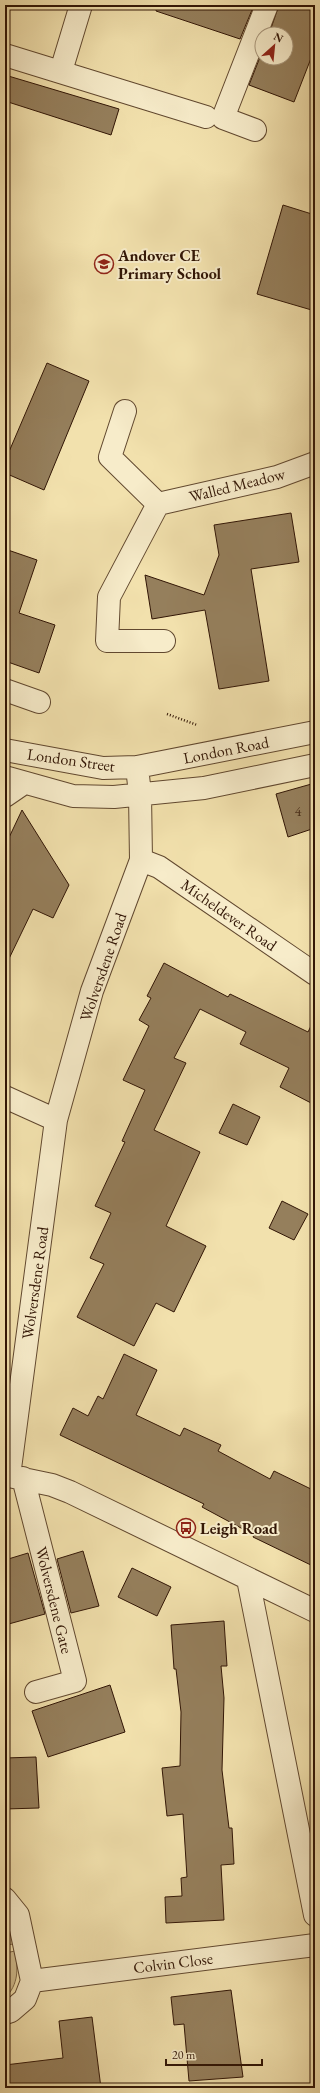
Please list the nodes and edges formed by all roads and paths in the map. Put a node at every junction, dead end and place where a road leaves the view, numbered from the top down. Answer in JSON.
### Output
{"nodes":[{"id":1,"x":81,"y":5,"type":"edge"},
{"id":2,"x":267,"y":5,"type":"edge"},
{"id":3,"x":5,"y":55,"type":"edge"},
{"id":4,"x":61,"y":71,"type":"junction"},
{"id":5,"x":206,"y":117,"type":"dead end"},
{"id":6,"x":255,"y":130,"type":"dead end"},
{"id":7,"x":125,"y":412,"type":"dead end"},
{"id":8,"x":315,"y":463,"type":"edge"},
{"id":9,"x":158,"y":504,"type":"junction"},
{"id":10,"x":164,"y":641,"type":"dead end"},
{"id":11,"x":5,"y":690,"type":"edge"},
{"id":12,"x":40,"y":702,"type":"dead end"},
{"id":13,"x":315,"y":732,"type":"edge"},
{"id":14,"x":5,"y":750,"type":"edge"},
{"id":15,"x":315,"y":765,"type":"edge"},
{"id":16,"x":137,"y":767,"type":"junction"},
{"id":17,"x":15,"y":780,"type":"edge"},
{"id":18,"x":140,"y":794,"type":"junction"},
{"id":19,"x":5,"y":796,"type":"edge"},
{"id":20,"x":141,"y":860,"type":"junction"},
{"id":21,"x":315,"y":974,"type":"edge"},
{"id":22,"x":5,"y":1097,"type":"edge"},
{"id":23,"x":56,"y":1120,"type":"junction"},
{"id":24,"x":12,"y":1477,"type":"edge"},
{"id":25,"x":248,"y":1579,"type":"junction"},
{"id":26,"x":315,"y":1611,"type":"edge"},
{"id":27,"x":36,"y":1692,"type":"dead end"},
{"id":28,"x":5,"y":1899,"type":"edge"},
{"id":29,"x":315,"y":1915,"type":"edge"},
{"id":30,"x":315,"y":1945,"type":"edge"},
{"id":31,"x":32,"y":1981,"type":"junction"},
{"id":32,"x":5,"y":2013,"type":"edge"}],
"edges":[{"from":1,"to":4,"type":"street"},
{"from":2,"to":6,"type":"street"},
{"from":3,"to":4,"type":"street"},
{"from":4,"to":5,"type":"street"},
{"from":7,"to":9,"type":"street"},
{"from":8,"to":9,"type":"street","name":"Walled Meadow"},
{"from":9,"to":10,"type":"street"},
{"from":11,"to":12,"type":"street"},
{"from":13,"to":16,"type":"street","name":"London Road"},
{"from":14,"to":16,"type":"street","name":"London Street"},
{"from":15,"to":18,"type":"street","name":"London Road"},
{"from":16,"to":18,"type":"street","name":"Wolversdene Road"},
{"from":17,"to":18,"type":"street","name":"London Street"},
{"from":17,"to":19,"type":"street"},
{"from":18,"to":20,"type":"street","name":"Wolversdene Road"},
{"from":20,"to":21,"type":"street","name":"Micheldever Road"},
{"from":20,"to":23,"type":"street","name":"Wolversdene Road"},
{"from":22,"to":23,"type":"street"},
{"from":23,"to":24,"type":"street","name":"Wolversdene Road"},
{"from":24,"to":25,"type":"street"},
{"from":24,"to":27,"type":"street","name":"Wolversdene Gate"},
{"from":25,"to":26,"type":"street"},
{"from":25,"to":29,"type":"street"},
{"from":28,"to":31,"type":"street"},
{"from":30,"to":31,"type":"street","name":"Colvin Close"},
{"from":31,"to":32,"type":"street"}]}
